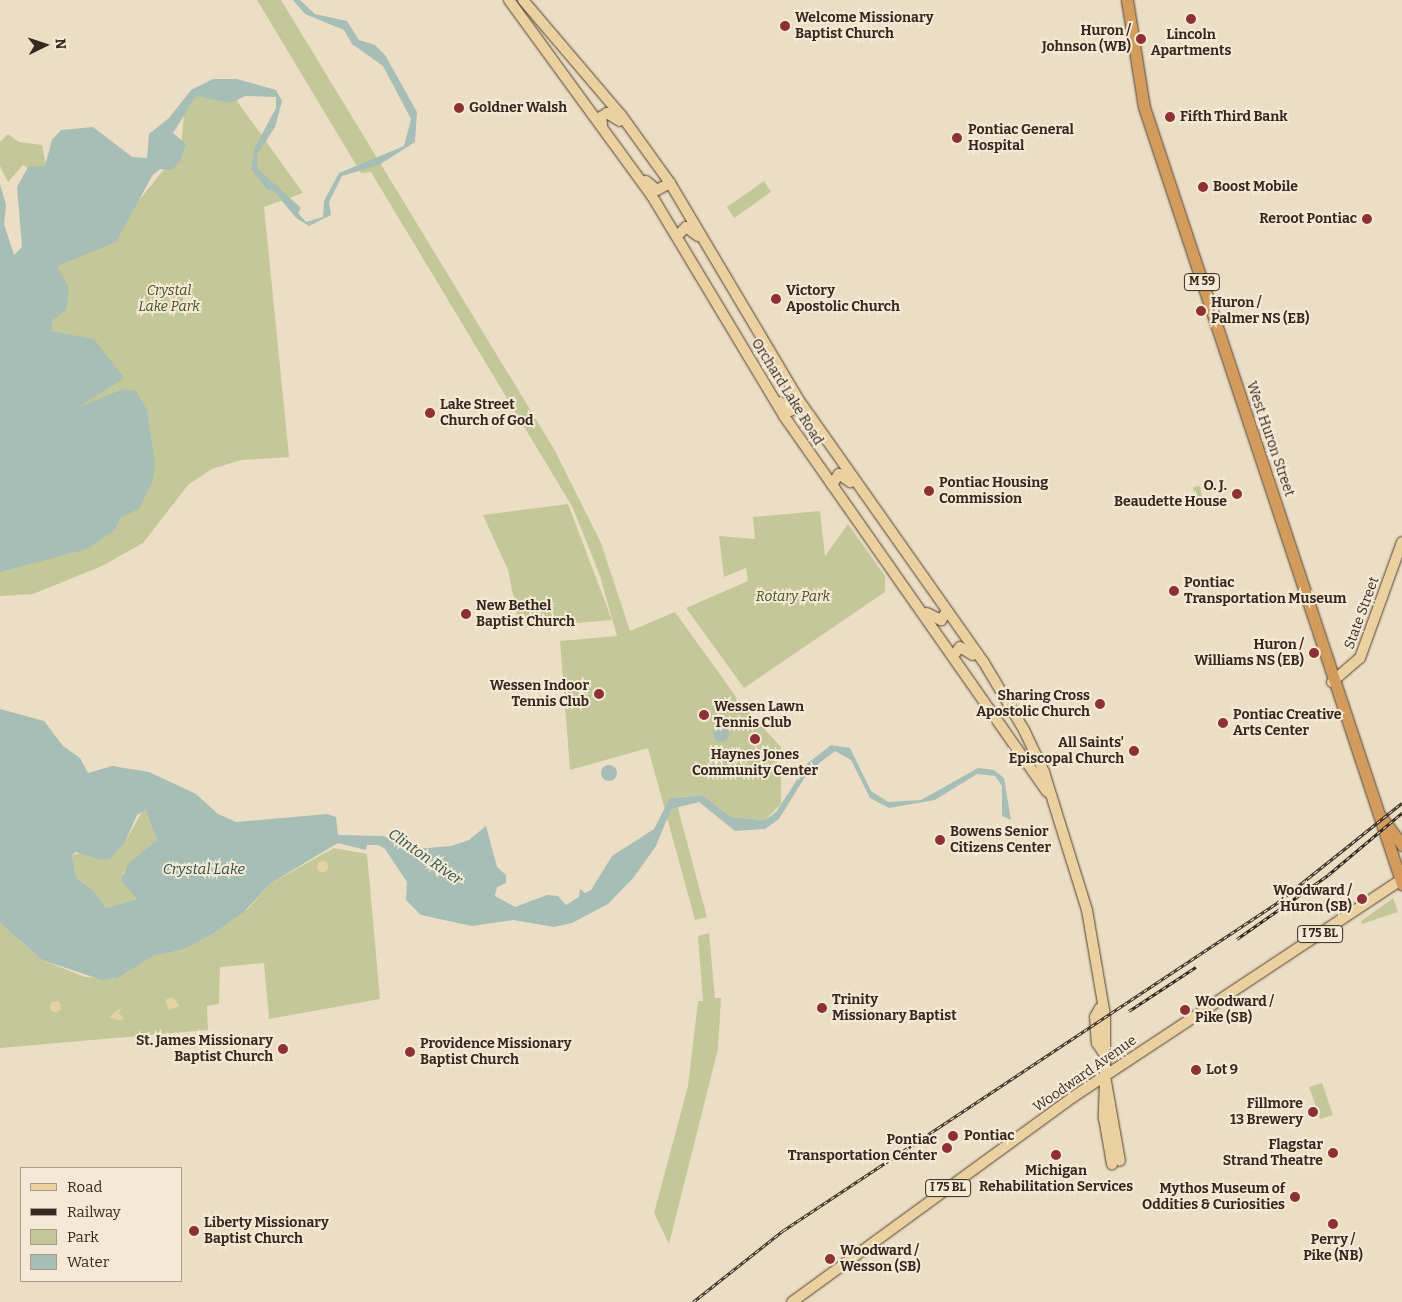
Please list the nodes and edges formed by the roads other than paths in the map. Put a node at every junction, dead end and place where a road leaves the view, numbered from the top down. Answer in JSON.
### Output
{"nodes":[{"id":1,"x":509,"y":0,"type":"edge"},
{"id":2,"x":523,"y":0,"type":"edge"},
{"id":3,"x":1127,"y":0,"type":"edge"},
{"id":4,"x":552,"y":32,"type":"junction"},
{"id":5,"x":540,"y":39,"type":"junction"},
{"id":6,"x":602,"y":124,"type":"junction"},
{"id":7,"x":612,"y":138,"type":"junction"},
{"id":8,"x":642,"y":144,"type":"junction"},
{"id":9,"x":670,"y":184,"type":"junction"},
{"id":10,"x":678,"y":235,"type":"junction"},
{"id":11,"x":732,"y":285,"type":"junction"},
{"id":12,"x":750,"y":363,"type":"junction"},
{"id":13,"x":798,"y":399,"type":"junction"},
{"id":14,"x":832,"y":485,"type":"junction"},
{"id":15,"x":889,"y":528,"type":"junction"},
{"id":16,"x":1402,"y":542,"type":"edge"},
{"id":17,"x":905,"y":589,"type":"junction"},
{"id":18,"x":947,"y":611,"type":"junction"},
{"id":19,"x":953,"y":656,"type":"junction"},
{"id":20,"x":969,"y":678,"type":"junction"},
{"id":21,"x":1332,"y":682,"type":"junction"},
{"id":22,"x":1010,"y":706,"type":"junction"},
{"id":23,"x":1024,"y":730,"type":"junction"},
{"id":24,"x":1049,"y":794,"type":"junction"},
{"id":25,"x":1381,"y":817,"type":"junction"},
{"id":26,"x":1402,"y":845,"type":"edge"},
{"id":27,"x":1402,"y":881,"type":"edge"},
{"id":28,"x":1105,"y":1076,"type":"junction"},
{"id":29,"x":1116,"y":1162,"type":"dead end"},
{"id":30,"x":792,"y":1302,"type":"edge"}],
"edges":[{"from":1,"to":5,"type":"main road","name":"Orchard Lake Road"},
{"from":2,"to":4,"type":"main road","name":"Orchard Lake Road"},
{"from":3,"to":21,"type":"highway","name":"West Huron Street","number":"M 59"},
{"from":4,"to":5,"type":"main road"},
{"from":4,"to":8,"type":"main road","name":"Orchard Lake Road"},
{"from":5,"to":6,"type":"main road","name":"Orchard Lake Road"},
{"from":6,"to":7,"type":"main road","name":"Orchard Lake Road"},
{"from":6,"to":8,"type":"main road"},
{"from":7,"to":9,"type":"main road"},
{"from":7,"to":10,"type":"main road","name":"Orchard Lake Road"},
{"from":8,"to":9,"type":"main road","name":"Orchard Lake Road"},
{"from":9,"to":11,"type":"main road","name":"Orchard Lake Road"},
{"from":10,"to":11,"type":"main road"},
{"from":10,"to":12,"type":"main road","name":"Orchard Lake Road"},
{"from":11,"to":13,"type":"main road","name":"Orchard Lake Road"},
{"from":12,"to":13,"type":"main road"},
{"from":12,"to":14,"type":"main road","name":"Orchard Lake Road"},
{"from":13,"to":15,"type":"main road","name":"Orchard Lake Road"},
{"from":14,"to":15,"type":"main road"},
{"from":14,"to":17,"type":"main road","name":"Orchard Lake Road"},
{"from":15,"to":18,"type":"main road","name":"Orchard Lake Road"},
{"from":16,"to":21,"type":"main road","name":"State Street"},
{"from":17,"to":18,"type":"main road"},
{"from":17,"to":19,"type":"main road","name":"Orchard Lake Road"},
{"from":18,"to":22,"type":"main road","name":"Orchard Lake Road"},
{"from":19,"to":20,"type":"main road","name":"Orchard Lake Road"},
{"from":19,"to":22,"type":"main road"},
{"from":20,"to":23,"type":"main road"},
{"from":20,"to":24,"type":"main road","name":"Orchard Lake Road"},
{"from":21,"to":25,"type":"highway","name":"West Huron Street","number":"M 59"},
{"from":22,"to":23,"type":"main road","name":"Orchard Lake Road"},
{"from":23,"to":24,"type":"main road","name":"Orchard Lake Road"},
{"from":24,"to":28,"type":"main road","name":"Orchard Lake Road"},
{"from":25,"to":26,"type":"highway","number":"M 59"},
{"from":25,"to":27,"type":"highway","name":"West Huron Street","number":"M 59"},
{"from":27,"to":28,"type":"main road","name":"Woodward Avenue","number":"I 75 BL"},
{"from":28,"to":29,"type":"main road","name":"Orchard Lake Road"},
{"from":28,"to":30,"type":"main road","name":"Woodward Avenue","number":"I 75 BL"}]}
